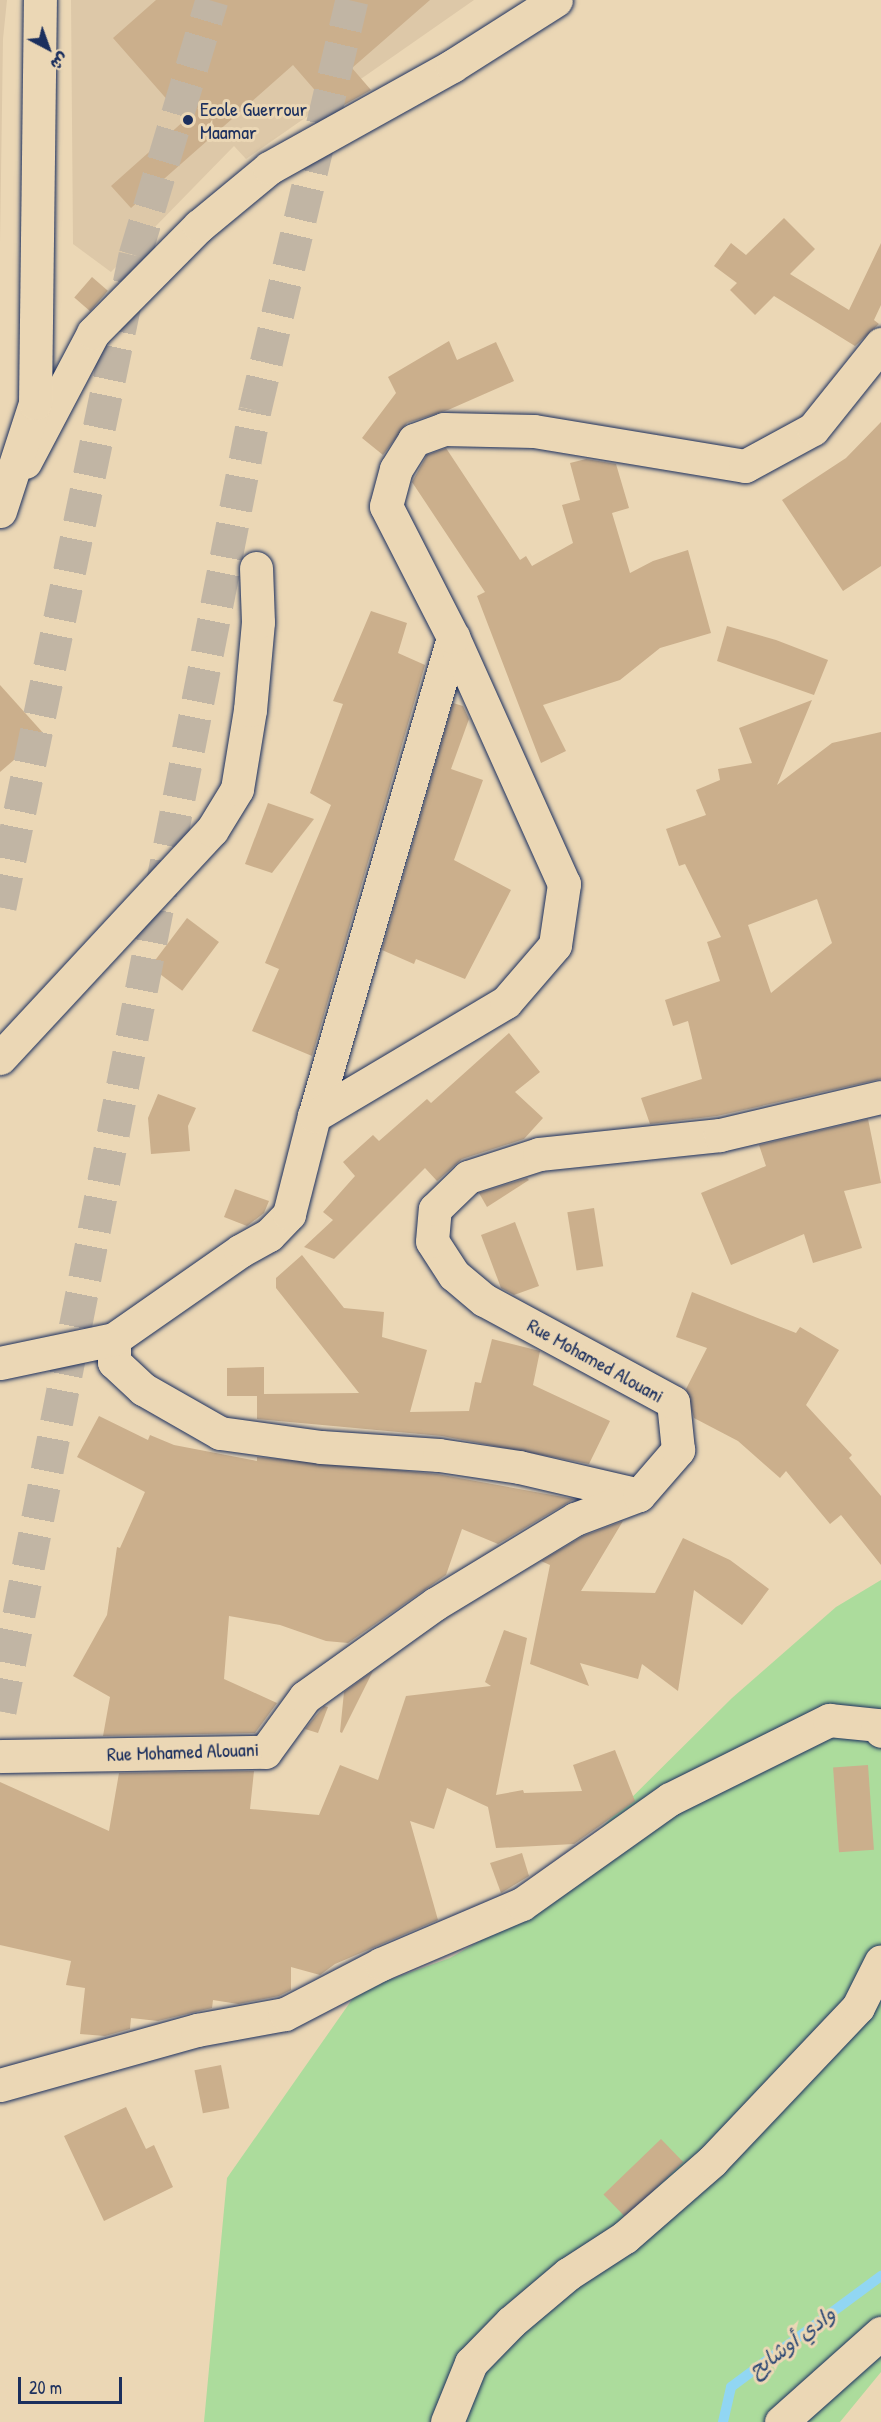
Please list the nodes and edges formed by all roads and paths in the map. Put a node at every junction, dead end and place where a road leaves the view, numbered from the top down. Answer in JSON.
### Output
{"nodes":[{"id":1,"x":40,"y":0,"type":"edge"},
{"id":2,"x":556,"y":0,"type":"edge"},
{"id":3,"x":881,"y":344,"type":"edge"},
{"id":4,"x":2,"y":503,"type":"edge"},
{"id":5,"x":255,"y":568,"type":"dead end"},
{"id":6,"x":453,"y":637,"type":"junction"},
{"id":7,"x":0,"y":1058,"type":"edge"},
{"id":8,"x":881,"y":1097,"type":"edge"},
{"id":9,"x":314,"y":1116,"type":"junction"},
{"id":10,"x":114,"y":1339,"type":"junction"},
{"id":11,"x":0,"y":1363,"type":"edge"},
{"id":12,"x":639,"y":1495,"type":"junction"},
{"id":13,"x":881,"y":1731,"type":"edge"},
{"id":14,"x":0,"y":1756,"type":"edge"},
{"id":15,"x":881,"y":1960,"type":"edge"},
{"id":16,"x":0,"y":2085,"type":"edge"},
{"id":17,"x":881,"y":2332,"type":"edge"},
{"id":18,"x":447,"y":2422,"type":"edge"},
{"id":19,"x":781,"y":2422,"type":"edge"}],
"edges":[{"from":1,"to":4,"type":"street"},
{"from":2,"to":4,"type":"street"},
{"from":3,"to":6,"type":"street"},
{"from":5,"to":7,"type":"street"},
{"from":6,"to":9,"type":"street"},
{"from":6,"to":9,"type":"street"},
{"from":8,"to":12,"type":"street","name":"Rue Mohamed Alouani"},
{"from":9,"to":10,"type":"street"},
{"from":10,"to":11,"type":"street"},
{"from":10,"to":12,"type":"street"},
{"from":12,"to":14,"type":"street","name":"Rue Mohamed Alouani"},
{"from":13,"to":16,"type":"street"},
{"from":15,"to":18,"type":"street"},
{"from":17,"to":19,"type":"street"}]}
